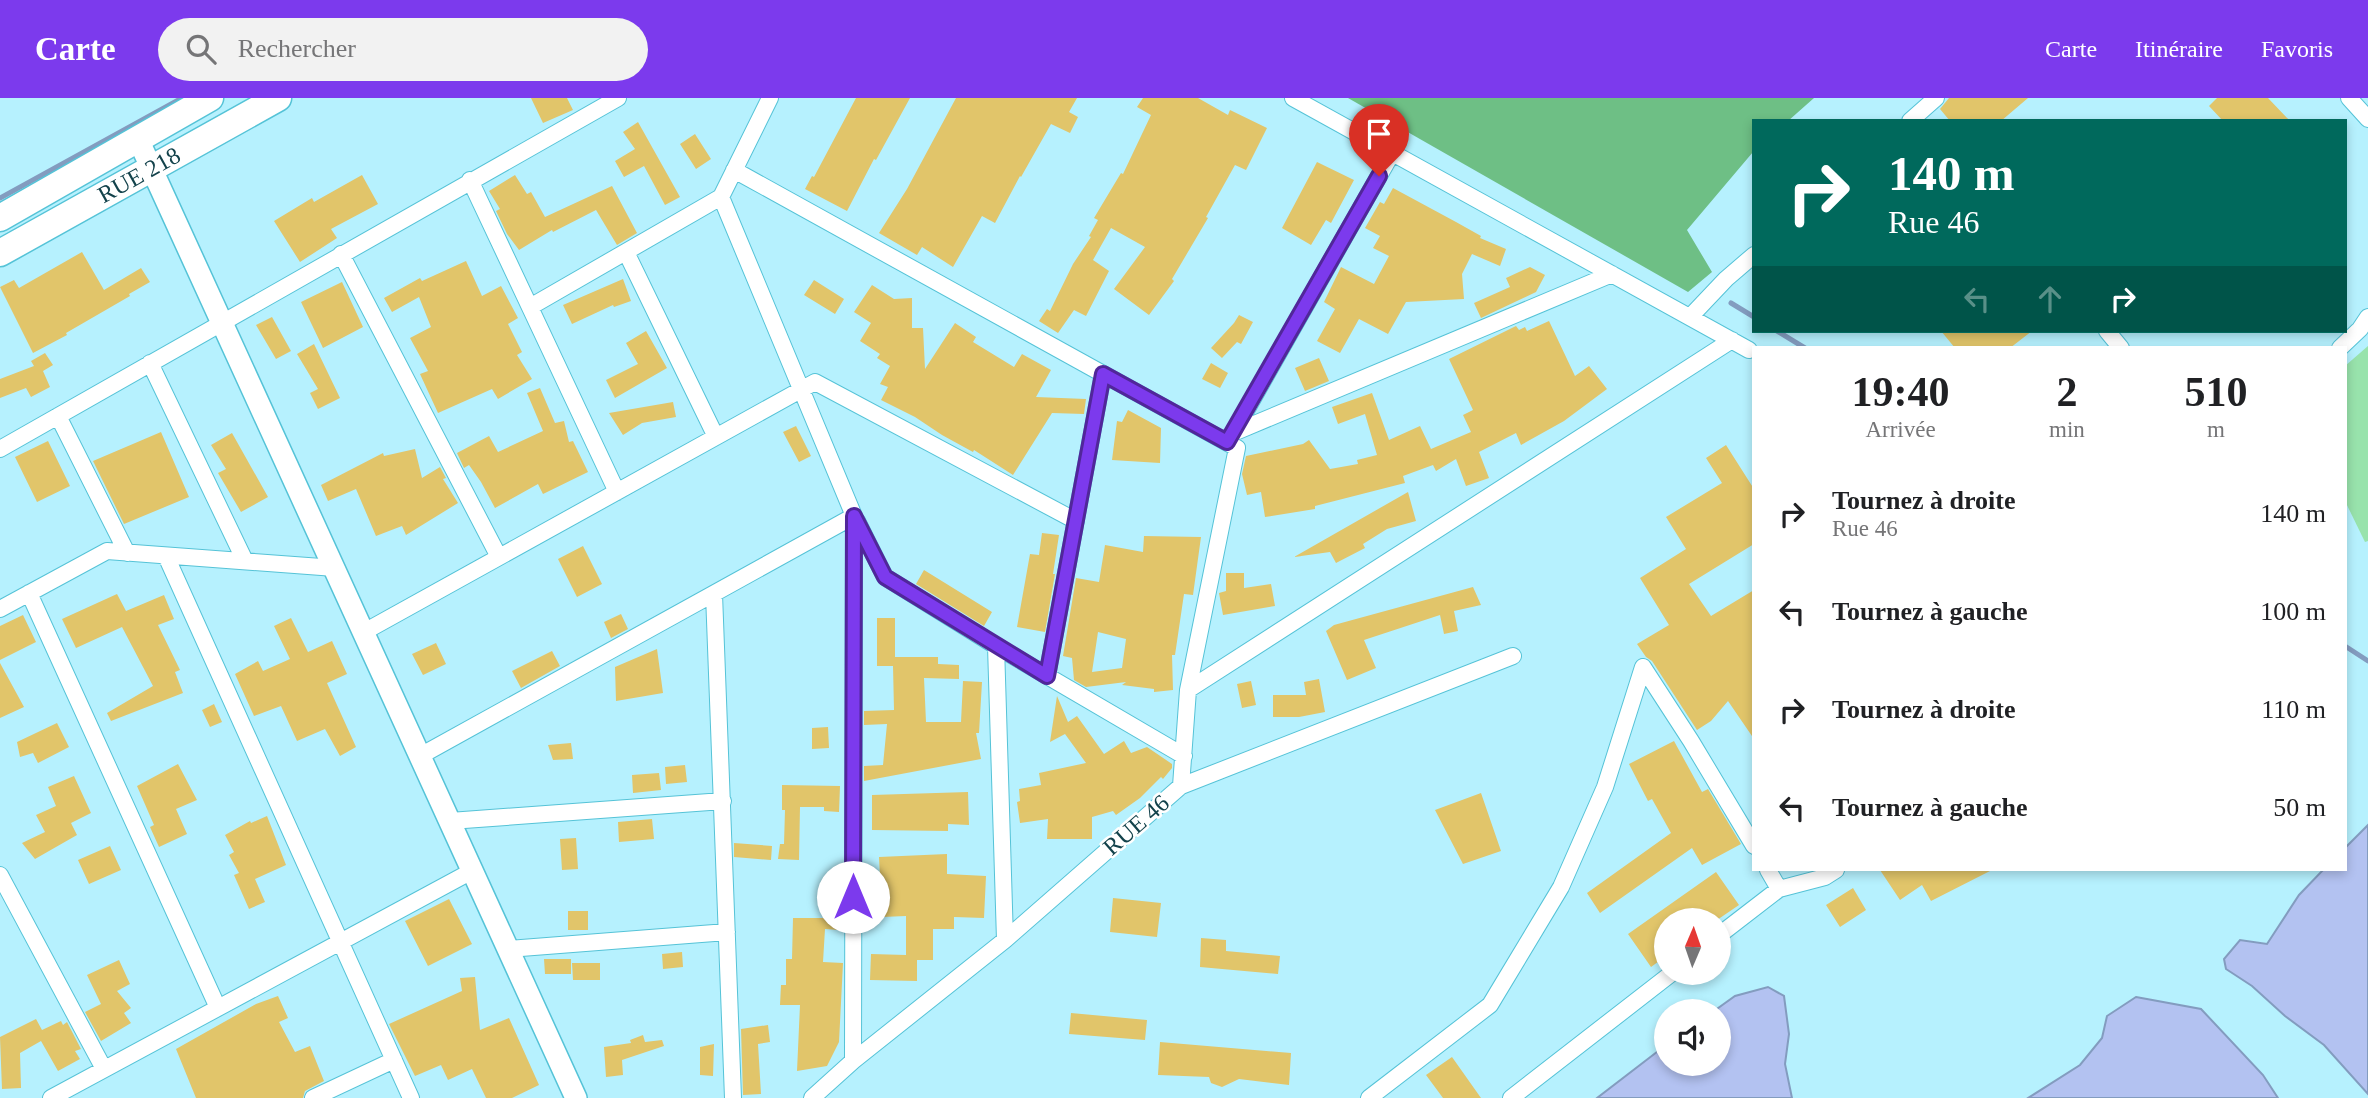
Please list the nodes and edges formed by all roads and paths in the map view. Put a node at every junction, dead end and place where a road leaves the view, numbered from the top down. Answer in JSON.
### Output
{"nodes":[{"id":1,"x":210,"y":98,"type":"edge"},
{"id":2,"x":278,"y":98,"type":"edge"},
{"id":3,"x":618,"y":98,"type":"edge"},
{"id":4,"x":770,"y":98,"type":"edge"},
{"id":5,"x":1293,"y":98,"type":"edge"},
{"id":6,"x":1936,"y":98,"type":"edge"},
{"id":7,"x":2349,"y":98,"type":"edge"},
{"id":8,"x":593,"y":104,"type":"edge"},
{"id":9,"x":1916,"y":119,"type":"edge"},
{"id":10,"x":2368,"y":119,"type":"edge"},
{"id":11,"x":138,"y":139,"type":"junction"},
{"id":12,"x":1392,"y":153,"type":"junction"},
{"id":13,"x":152,"y":168,"type":"junction"},
{"id":14,"x":734,"y":170,"type":"junction"},
{"id":15,"x":470,"y":180,"type":"junction"},
{"id":16,"x":721,"y":197,"type":"junction"},
{"id":17,"x":0,"y":218,"type":"edge"},
{"id":18,"x":626,"y":252,"type":"junction"},
{"id":19,"x":0,"y":253,"type":"edge"},
{"id":20,"x":341,"y":254,"type":"junction"},
{"id":21,"x":1752,"y":257,"type":"edge"},
{"id":22,"x":1612,"y":274,"type":"junction"},
{"id":23,"x":530,"y":307,"type":"junction"},
{"id":24,"x":1690,"y":317,"type":"junction"},
{"id":25,"x":2368,"y":317,"type":"edge"},
{"id":26,"x":223,"y":321,"type":"junction"},
{"id":27,"x":1732,"y":340,"type":"junction"},
{"id":28,"x":2342,"y":346,"type":"edge"},
{"id":29,"x":1749,"y":350,"type":"dead end"},
{"id":30,"x":150,"y":363,"type":"junction"},
{"id":31,"x":1103,"y":374,"type":"junction"},
{"id":32,"x":802,"y":389,"type":"junction"},
{"id":33,"x":58,"y":416,"type":"junction"},
{"id":34,"x":716,"y":437,"type":"junction"},
{"id":35,"x":1230,"y":438,"type":"junction"},
{"id":36,"x":0,"y":449,"type":"edge"},
{"id":37,"x":617,"y":492,"type":"junction"},
{"id":38,"x":854,"y":516,"type":"junction"},
{"id":39,"x":1076,"y":521,"type":"junction"},
{"id":40,"x":127,"y":553,"type":"junction"},
{"id":41,"x":166,"y":556,"type":"junction"},
{"id":42,"x":499,"y":557,"type":"junction"},
{"id":43,"x":245,"y":561,"type":"junction"},
{"id":44,"x":335,"y":568,"type":"junction"},
{"id":45,"x":29,"y":593,"type":"junction"},
{"id":46,"x":714,"y":593,"type":"junction"},
{"id":47,"x":0,"y":609,"type":"edge"},
{"id":48,"x":364,"y":632,"type":"junction"},
{"id":49,"x":996,"y":646,"type":"junction"},
{"id":50,"x":1513,"y":656,"type":"dead end"},
{"id":51,"x":1047,"y":676,"type":"junction"},
{"id":52,"x":1188,"y":690,"type":"junction"},
{"id":53,"x":420,"y":756,"type":"junction"},
{"id":54,"x":1184,"y":756,"type":"junction"},
{"id":55,"x":1181,"y":786,"type":"junction"},
{"id":56,"x":723,"y":800,"type":"junction"},
{"id":57,"x":450,"y":821,"type":"junction"},
{"id":58,"x":1752,"y":843,"type":"edge"},
{"id":59,"x":472,"y":871,"type":"junction"},
{"id":60,"x":1769,"y":871,"type":"edge"},
{"id":61,"x":1834,"y":871,"type":"edge"},
{"id":62,"x":0,"y":875,"type":"edge"},
{"id":63,"x":1779,"y":889,"type":"junction"},
{"id":64,"x":1731,"y":926,"type":"edge"},
{"id":65,"x":727,"y":932,"type":"junction"},
{"id":66,"x":1005,"y":940,"type":"junction"},
{"id":67,"x":340,"y":942,"type":"junction"},
{"id":68,"x":508,"y":949,"type":"junction"},
{"id":69,"x":1657,"y":985,"type":"edge"},
{"id":70,"x":218,"y":1008,"type":"junction"},
{"id":71,"x":394,"y":1060,"type":"junction"},
{"id":72,"x":852,"y":1061,"type":"junction"},
{"id":73,"x":104,"y":1069,"type":"junction"},
{"id":74,"x":1374,"y":1096,"type":"edge"},
{"id":75,"x":51,"y":1098,"type":"edge"},
{"id":76,"x":313,"y":1098,"type":"edge"},
{"id":77,"x":411,"y":1098,"type":"edge"},
{"id":78,"x":576,"y":1098,"type":"edge"},
{"id":79,"x":733,"y":1098,"type":"edge"},
{"id":80,"x":812,"y":1098,"type":"edge"},
{"id":81,"x":1511,"y":1098,"type":"edge"}],
"edges":[{"from":1,"to":11,"type":"highway","name":"RUE 218"},
{"from":2,"to":13,"type":"highway","name":"RUE 218"},
{"from":3,"to":8,"type":"street"},
{"from":4,"to":14,"type":"street"},
{"from":5,"to":12,"type":"street"},
{"from":6,"to":9,"type":"street"},
{"from":7,"to":10,"type":"street"},
{"from":8,"to":15,"type":"street"},
{"from":11,"to":13,"type":"street"},
{"from":11,"to":17,"type":"highway","name":"RUE 218"},
{"from":12,"to":22,"type":"street"},
{"from":12,"to":35,"type":"street"},
{"from":13,"to":19,"type":"highway","name":"RUE 218"},
{"from":13,"to":26,"type":"street"},
{"from":14,"to":16,"type":"street"},
{"from":14,"to":31,"type":"street"},
{"from":15,"to":20,"type":"street"},
{"from":15,"to":23,"type":"street"},
{"from":16,"to":18,"type":"street"},
{"from":16,"to":32,"type":"street"},
{"from":18,"to":23,"type":"street"},
{"from":18,"to":34,"type":"street"},
{"from":20,"to":26,"type":"street"},
{"from":20,"to":42,"type":"street"},
{"from":21,"to":24,"type":"street"},
{"from":22,"to":24,"type":"street"},
{"from":22,"to":35,"type":"street"},
{"from":23,"to":37,"type":"street"},
{"from":24,"to":27,"type":"street"},
{"from":25,"to":28,"type":"street"},
{"from":26,"to":30,"type":"street"},
{"from":26,"to":44,"type":"street"},
{"from":27,"to":29,"type":"street"},
{"from":27,"to":52,"type":"street"},
{"from":30,"to":33,"type":"street"},
{"from":30,"to":43,"type":"street"},
{"from":31,"to":35,"type":"street"},
{"from":31,"to":39,"type":"street"},
{"from":32,"to":34,"type":"street"},
{"from":32,"to":38,"type":"street"},
{"from":32,"to":39,"type":"street"},
{"from":33,"to":36,"type":"street"},
{"from":33,"to":40,"type":"street"},
{"from":34,"to":37,"type":"street"},
{"from":35,"to":52,"type":"street","name":"RUE 46"},
{"from":37,"to":42,"type":"street"},
{"from":38,"to":46,"type":"street"},
{"from":38,"to":49,"type":"street"},
{"from":38,"to":72,"type":"street"},
{"from":39,"to":51,"type":"street"},
{"from":40,"to":41,"type":"street"},
{"from":40,"to":45,"type":"street"},
{"from":41,"to":43,"type":"street"},
{"from":41,"to":67,"type":"street"},
{"from":42,"to":48,"type":"street"},
{"from":43,"to":44,"type":"street"},
{"from":44,"to":48,"type":"street"},
{"from":45,"to":47,"type":"street"},
{"from":45,"to":70,"type":"street"},
{"from":46,"to":53,"type":"street"},
{"from":46,"to":56,"type":"street"},
{"from":48,"to":53,"type":"street"},
{"from":49,"to":51,"type":"street"},
{"from":49,"to":66,"type":"street"},
{"from":50,"to":55,"type":"street"},
{"from":51,"to":54,"type":"street"},
{"from":52,"to":54,"type":"street","name":"RUE 46"},
{"from":53,"to":57,"type":"street"},
{"from":54,"to":55,"type":"street","name":"RUE 46"},
{"from":55,"to":66,"type":"street","name":"RUE 46"},
{"from":56,"to":57,"type":"street"},
{"from":56,"to":65,"type":"street"},
{"from":57,"to":59,"type":"street"},
{"from":58,"to":74,"type":"street"},
{"from":59,"to":67,"type":"street"},
{"from":59,"to":68,"type":"street"},
{"from":60,"to":63,"type":"street"},
{"from":61,"to":63,"type":"street"},
{"from":62,"to":73,"type":"street"},
{"from":63,"to":64,"type":"street"},
{"from":65,"to":68,"type":"street"},
{"from":65,"to":79,"type":"street"},
{"from":66,"to":72,"type":"street","name":"RUE 46"},
{"from":67,"to":70,"type":"street"},
{"from":67,"to":71,"type":"street"},
{"from":68,"to":78,"type":"street"},
{"from":69,"to":81,"type":"street"},
{"from":70,"to":73,"type":"street"},
{"from":71,"to":76,"type":"street"},
{"from":71,"to":77,"type":"street"},
{"from":72,"to":80,"type":"street","name":"RUE 46"},
{"from":73,"to":75,"type":"street"}]}
